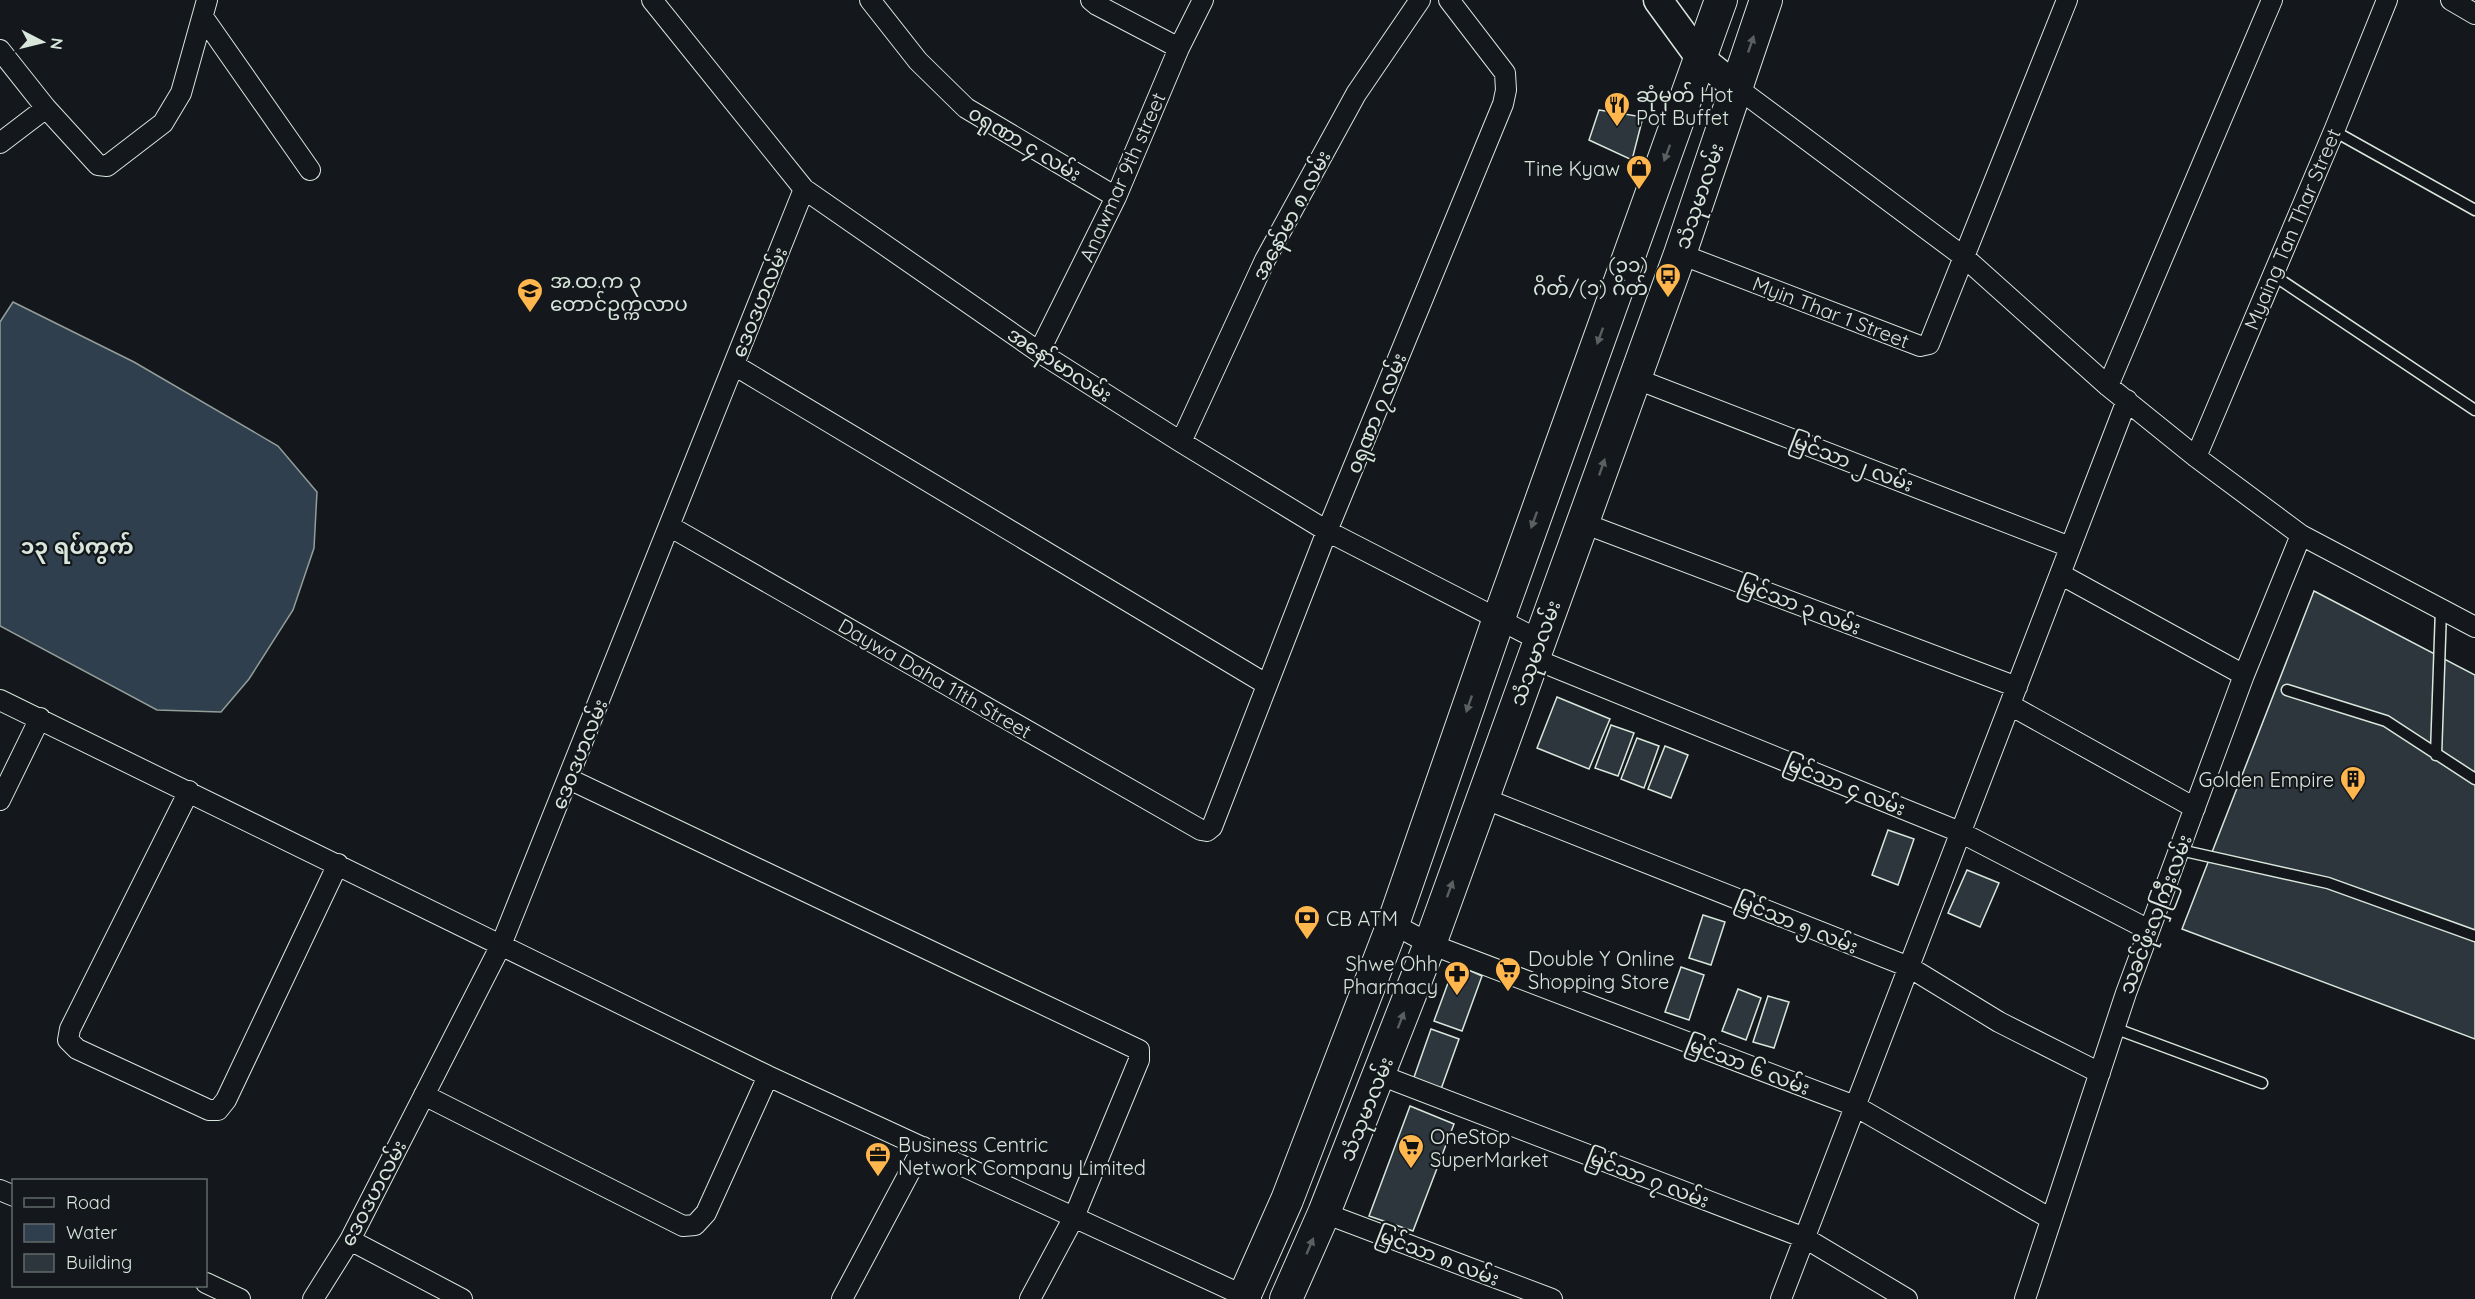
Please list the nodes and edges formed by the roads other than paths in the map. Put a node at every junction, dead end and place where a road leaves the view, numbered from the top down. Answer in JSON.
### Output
{"nodes":[{"id":1,"x":652,"y":0,"type":"edge"},
{"id":2,"x":870,"y":0,"type":"edge"},
{"id":3,"x":1091,"y":0,"type":"edge"},
{"id":4,"x":1203,"y":0,"type":"edge"},
{"id":5,"x":1420,"y":0,"type":"edge"},
{"id":6,"x":1449,"y":0,"type":"edge"},
{"id":7,"x":1658,"y":0,"type":"edge"},
{"id":8,"x":1721,"y":0,"type":"edge"},
{"id":9,"x":1766,"y":0,"type":"edge"},
{"id":10,"x":2067,"y":0,"type":"edge"},
{"id":11,"x":2272,"y":0,"type":"edge"},
{"id":12,"x":2387,"y":0,"type":"edge"},
{"id":13,"x":2451,"y":0,"type":"edge"},
{"id":14,"x":205,"y":8,"type":"edge"},
{"id":15,"x":2475,"y":14,"type":"edge"},
{"id":16,"x":1179,"y":48,"type":"junction"},
{"id":17,"x":0,"y":50,"type":"edge"},
{"id":18,"x":1701,"y":59,"type":"junction"},
{"id":19,"x":1736,"y":87,"type":"junction"},
{"id":20,"x":46,"y":108,"type":"junction"},
{"id":21,"x":2334,"y":130,"type":"junction"},
{"id":22,"x":0,"y":143,"type":"edge"},
{"id":23,"x":310,"y":171,"type":"dead end"},
{"id":24,"x":804,"y":189,"type":"junction"},
{"id":25,"x":1116,"y":197,"type":"junction"},
{"id":26,"x":2475,"y":210,"type":"edge"},
{"id":27,"x":1680,"y":254,"type":"junction"},
{"id":28,"x":1964,"y":256,"type":"junction"},
{"id":29,"x":2273,"y":275,"type":"junction"},
{"id":30,"x":1039,"y":352,"type":"junction"},
{"id":31,"x":734,"y":365,"type":"junction"},
{"id":32,"x":1586,"y":377,"type":"junction"},
{"id":33,"x":2108,"y":386,"type":"junction"},
{"id":34,"x":1630,"y":387,"type":"junction"},
{"id":35,"x":2127,"y":400,"type":"junction"},
{"id":36,"x":2475,"y":410,"type":"edge"},
{"id":37,"x":1181,"y":442,"type":"junction"},
{"id":38,"x":2196,"y":457,"type":"junction"},
{"id":39,"x":1583,"y":523,"type":"junction"},
{"id":40,"x":669,"y":526,"type":"junction"},
{"id":41,"x":1327,"y":531,"type":"junction"},
{"id":42,"x":2301,"y":535,"type":"junction"},
{"id":43,"x":2070,"y":547,"type":"junction"},
{"id":44,"x":2060,"y":574,"type":"junction"},
{"id":45,"x":2441,"y":609,"type":"junction"},
{"id":46,"x":1499,"y":618,"type":"junction"},
{"id":47,"x":2475,"y":627,"type":"edge"},
{"id":48,"x":1536,"y":649,"type":"junction"},
{"id":49,"x":2244,"y":675,"type":"junction"},
{"id":50,"x":1266,"y":684,"type":"junction"},
{"id":51,"x":2287,"y":690,"type":"dead end"},
{"id":52,"x":2013,"y":696,"type":"junction"},
{"id":53,"x":0,"y":700,"type":"edge"},
{"id":54,"x":40,"y":718,"type":"junction"},
{"id":55,"x":2436,"y":755,"type":"junction"},
{"id":56,"x":569,"y":779,"type":"junction"},
{"id":57,"x":2475,"y":779,"type":"edge"},
{"id":58,"x":189,"y":792,"type":"junction"},
{"id":59,"x":1483,"y":798,"type":"junction"},
{"id":60,"x":0,"y":800,"type":"edge"},
{"id":61,"x":2195,"y":808,"type":"junction"},
{"id":62,"x":1201,"y":830,"type":"joint"},
{"id":63,"x":1960,"y":832,"type":"junction"},
{"id":64,"x":2180,"y":850,"type":"junction"},
{"id":65,"x":338,"y":864,"type":"junction"},
{"id":66,"x":1393,"y":924,"type":"junction"},
{"id":67,"x":2149,"y":930,"type":"junction"},
{"id":68,"x":2475,"y":936,"type":"edge"},
{"id":69,"x":1430,"y":944,"type":"junction"},
{"id":70,"x":501,"y":945,"type":"junction"},
{"id":71,"x":1909,"y":968,"type":"junction"},
{"id":72,"x":2114,"y":1028,"type":"junction"},
{"id":73,"x":2100,"y":1073,"type":"junction"},
{"id":74,"x":1380,"y":1075,"type":"junction"},
{"id":75,"x":768,"y":1076,"type":"junction"},
{"id":76,"x":2262,"y":1083,"type":"dead end"},
{"id":77,"x":424,"y":1095,"type":"junction"},
{"id":78,"x":1855,"y":1106,"type":"junction"},
{"id":79,"x":923,"y":1147,"type":"junction"},
{"id":80,"x":1324,"y":1213,"type":"junction"},
{"id":81,"x":1074,"y":1218,"type":"junction"},
{"id":82,"x":2051,"y":1219,"type":"junction"},
{"id":83,"x":1805,"y":1238,"type":"junction"},
{"id":84,"x":350,"y":1240,"type":"junction"},
{"id":85,"x":207,"y":1283,"type":"edge"},
{"id":86,"x":2031,"y":1297,"type":"edge"},
{"id":87,"x":1246,"y":1298,"type":"edge"},
{"id":88,"x":240,"y":1299,"type":"edge"},
{"id":89,"x":313,"y":1299,"type":"edge"},
{"id":90,"x":462,"y":1299,"type":"edge"},
{"id":91,"x":842,"y":1299,"type":"edge"},
{"id":92,"x":1030,"y":1299,"type":"edge"},
{"id":93,"x":1286,"y":1299,"type":"edge"},
{"id":94,"x":1552,"y":1299,"type":"edge"},
{"id":95,"x":1781,"y":1299,"type":"edge"},
{"id":96,"x":1907,"y":1299,"type":"edge"}],
"edges":[{"from":1,"to":24,"type":"street","name":"အနော်မာလမ်း"},
{"from":2,"to":25,"type":"street","name":"၀ရုဏာ ၄ လမ်း"},
{"from":3,"to":16,"type":"street"},
{"from":4,"to":16,"type":"street","name":"Anawmar 9th street"},
{"from":5,"to":37,"type":"street","name":"အနော်မာ ၈ လမ်း"},
{"from":6,"to":41,"type":"street","name":"၀ရုဏာ ၇ လမ်း"},
{"from":7,"to":18,"type":"main road"},
{"from":8,"to":18,"type":"main road","name":"သံသုမာလမ်း"},
{"from":19,"to":9,"type":"main road","name":"သံသုမာလမ်း","one_way":true},
{"from":10,"to":28,"type":"street"},
{"from":11,"to":33,"type":"street"},
{"from":12,"to":21,"type":"street","name":"Myaing Tan Thar Street"},
{"from":13,"to":15,"type":"street"},
{"from":14,"to":20,"type":"street"},
{"from":14,"to":23,"type":"street"},
{"from":16,"to":25,"type":"street","name":"Anawmar 9th street"},
{"from":17,"to":20,"type":"street"},
{"from":18,"to":19,"type":"main road"},
{"from":18,"to":32,"type":"main road","name":"သံသုမာလမ်း","one_way":true},
{"from":19,"to":27,"type":"main road","name":"သံသုမာလမ်း"},
{"from":19,"to":28,"type":"street"},
{"from":20,"to":22,"type":"street"},
{"from":21,"to":26,"type":"lane"},
{"from":21,"to":29,"type":"street","name":"Myaing Tan Thar Street"},
{"from":24,"to":30,"type":"street","name":"အနော်မာလမ်း"},
{"from":24,"to":31,"type":"street","name":"ဒေဝဒဟလမ်း"},
{"from":25,"to":30,"type":"street","name":"Anawmar 9th street"},
{"from":27,"to":28,"type":"street","name":"Myin Thar 1 Street"},
{"from":27,"to":34,"type":"main road","name":"သံသုမာလမ်း"},
{"from":28,"to":33,"type":"street"},
{"from":29,"to":36,"type":"lane"},
{"from":29,"to":38,"type":"street","name":"Myaing Tan Thar Street"},
{"from":30,"to":37,"type":"street","name":"အနော်မာလမ်း"},
{"from":31,"to":40,"type":"street","name":"ဒေဝဒဟလမ်း"},
{"from":31,"to":50,"type":"street"},
{"from":32,"to":34,"type":"main road"},
{"from":32,"to":46,"type":"main road","name":"သံသုမာလမ်း","one_way":true},
{"from":33,"to":35,"type":"street"},
{"from":39,"to":34,"type":"main road","name":"သံသုမာလမ်း","one_way":true},
{"from":34,"to":43,"type":"street","name":"မြင်သာ ၂ လမ်း"},
{"from":35,"to":38,"type":"street"},
{"from":35,"to":43,"type":"street"},
{"from":37,"to":41,"type":"street","name":"အနော်မာလမ်း"},
{"from":38,"to":42,"type":"street"},
{"from":39,"to":48,"type":"main road","name":"သံသုမာလမ်း"},
{"from":39,"to":52,"type":"street","name":"မြင်သာ ၃ လမ်း"},
{"from":40,"to":56,"type":"street","name":"ဒေဝဒဟလမ်း"},
{"from":40,"to":62,"type":"street","name":"Daywa Daha 11th Street"},
{"from":41,"to":46,"type":"street","name":"အနော်မာလမ်း"},
{"from":41,"to":50,"type":"street","name":"၀ရုဏာ ၇ လမ်း"},
{"from":42,"to":45,"type":"street"},
{"from":42,"to":49,"type":"street","name":"သခင်ဖိုးလှကြီးလမ်း"},
{"from":43,"to":44,"type":"street"},
{"from":44,"to":49,"type":"street"},
{"from":44,"to":52,"type":"street"},
{"from":45,"to":47,"type":"street"},
{"from":45,"to":55,"type":"lane"},
{"from":46,"to":48,"type":"street","name":"အနော်မာလမ်း"},
{"from":46,"to":66,"type":"main road","name":"သံသုမာလမ်း","one_way":true},
{"from":48,"to":59,"type":"main road","name":"သံသုမာလမ်း"},
{"from":48,"to":63,"type":"street","name":"မြင်သာ ၄ လမ်း"},
{"from":49,"to":61,"type":"street","name":"သခင်ဖိုးလှကြီးလမ်း"},
{"from":50,"to":62,"type":"street","name":"၀ရုဏာ ၇ လမ်း"},
{"from":51,"to":55,"type":"lane"},
{"from":52,"to":61,"type":"street","name":"မြင်သာ ၃ လမ်း"},
{"from":52,"to":63,"type":"street"},
{"from":53,"to":54,"type":"street"},
{"from":54,"to":58,"type":"street"},
{"from":54,"to":60,"type":"street"},
{"from":55,"to":57,"type":"lane"},
{"from":56,"to":70,"type":"street","name":"ဒေဝဒဟလမ်း"},
{"from":56,"to":81,"type":"street"},
{"from":58,"to":65,"type":"street"},
{"from":58,"to":65,"type":"street"},
{"from":69,"to":59,"type":"main road","name":"သံသုမာလမ်း","one_way":true},
{"from":59,"to":71,"type":"street","name":"မြင်သာ ၅ လမ်း"},
{"from":61,"to":64,"type":"street","name":"သခင်ဖိုးလှကြီးလမ်း"},
{"from":63,"to":67,"type":"street","name":"မြင်သာ ၄ လမ်း"},
{"from":63,"to":71,"type":"street"},
{"from":64,"to":67,"type":"street","name":"သခင်ဖိုးလှကြီးလမ်း"},
{"from":64,"to":68,"type":"lane"},
{"from":65,"to":70,"type":"street"},
{"from":66,"to":69,"type":"street","name":"မြင်သာ ၆ လမ်း"},
{"from":66,"to":87,"type":"main road","name":"သံသုမာလမ်း"},
{"from":67,"to":72,"type":"street","name":"သခင်ဖိုးလှကြီးလမ်း"},
{"from":74,"to":69,"type":"main road","name":"သံသုမာလမ်း","one_way":true},
{"from":69,"to":78,"type":"street","name":"မြင်သာ ၆ လမ်း"},
{"from":70,"to":75,"type":"street"},
{"from":70,"to":77,"type":"street","name":"ဒေဝဒဟလမ်း"},
{"from":71,"to":73,"type":"street","name":"မြင်သာ ၅ လမ်း"},
{"from":71,"to":78,"type":"street"},
{"from":72,"to":73,"type":"street","name":"သခင်ဖိုးလှကြီးလမ်း"},
{"from":72,"to":76,"type":"lane"},
{"from":73,"to":82,"type":"street","name":"သခင်ဖိုးလှကြီးလမ်း"},
{"from":74,"to":80,"type":"main road","name":"သံသုမာလမ်း"},
{"from":74,"to":83,"type":"street","name":"မြင်သာ ၇ လမ်း"},
{"from":75,"to":77,"type":"street"},
{"from":75,"to":79,"type":"street"},
{"from":77,"to":84,"type":"street","name":"ဒေဝဒဟလမ်း"},
{"from":78,"to":82,"type":"street","name":"မြင်သာ ၆ လမ်း"},
{"from":78,"to":83,"type":"street"},
{"from":79,"to":81,"type":"street"},
{"from":79,"to":91,"type":"street"},
{"from":93,"to":80,"type":"main road","name":"သံသုမာလမ်း","one_way":true},
{"from":80,"to":94,"type":"street","name":"မြင်သာ ၈ လမ်း"},
{"from":81,"to":87,"type":"street"},
{"from":81,"to":92,"type":"street"},
{"from":82,"to":86,"type":"street","name":"သခင်ဖိုးလှကြီးလမ်း"},
{"from":83,"to":95,"type":"street"},
{"from":83,"to":96,"type":"street","name":"မြင်သာ ၇ လမ်း"},
{"from":84,"to":89,"type":"street","name":"ဒေဝဒဟလမ်း"},
{"from":84,"to":90,"type":"street"},
{"from":85,"to":88,"type":"street"}]}
